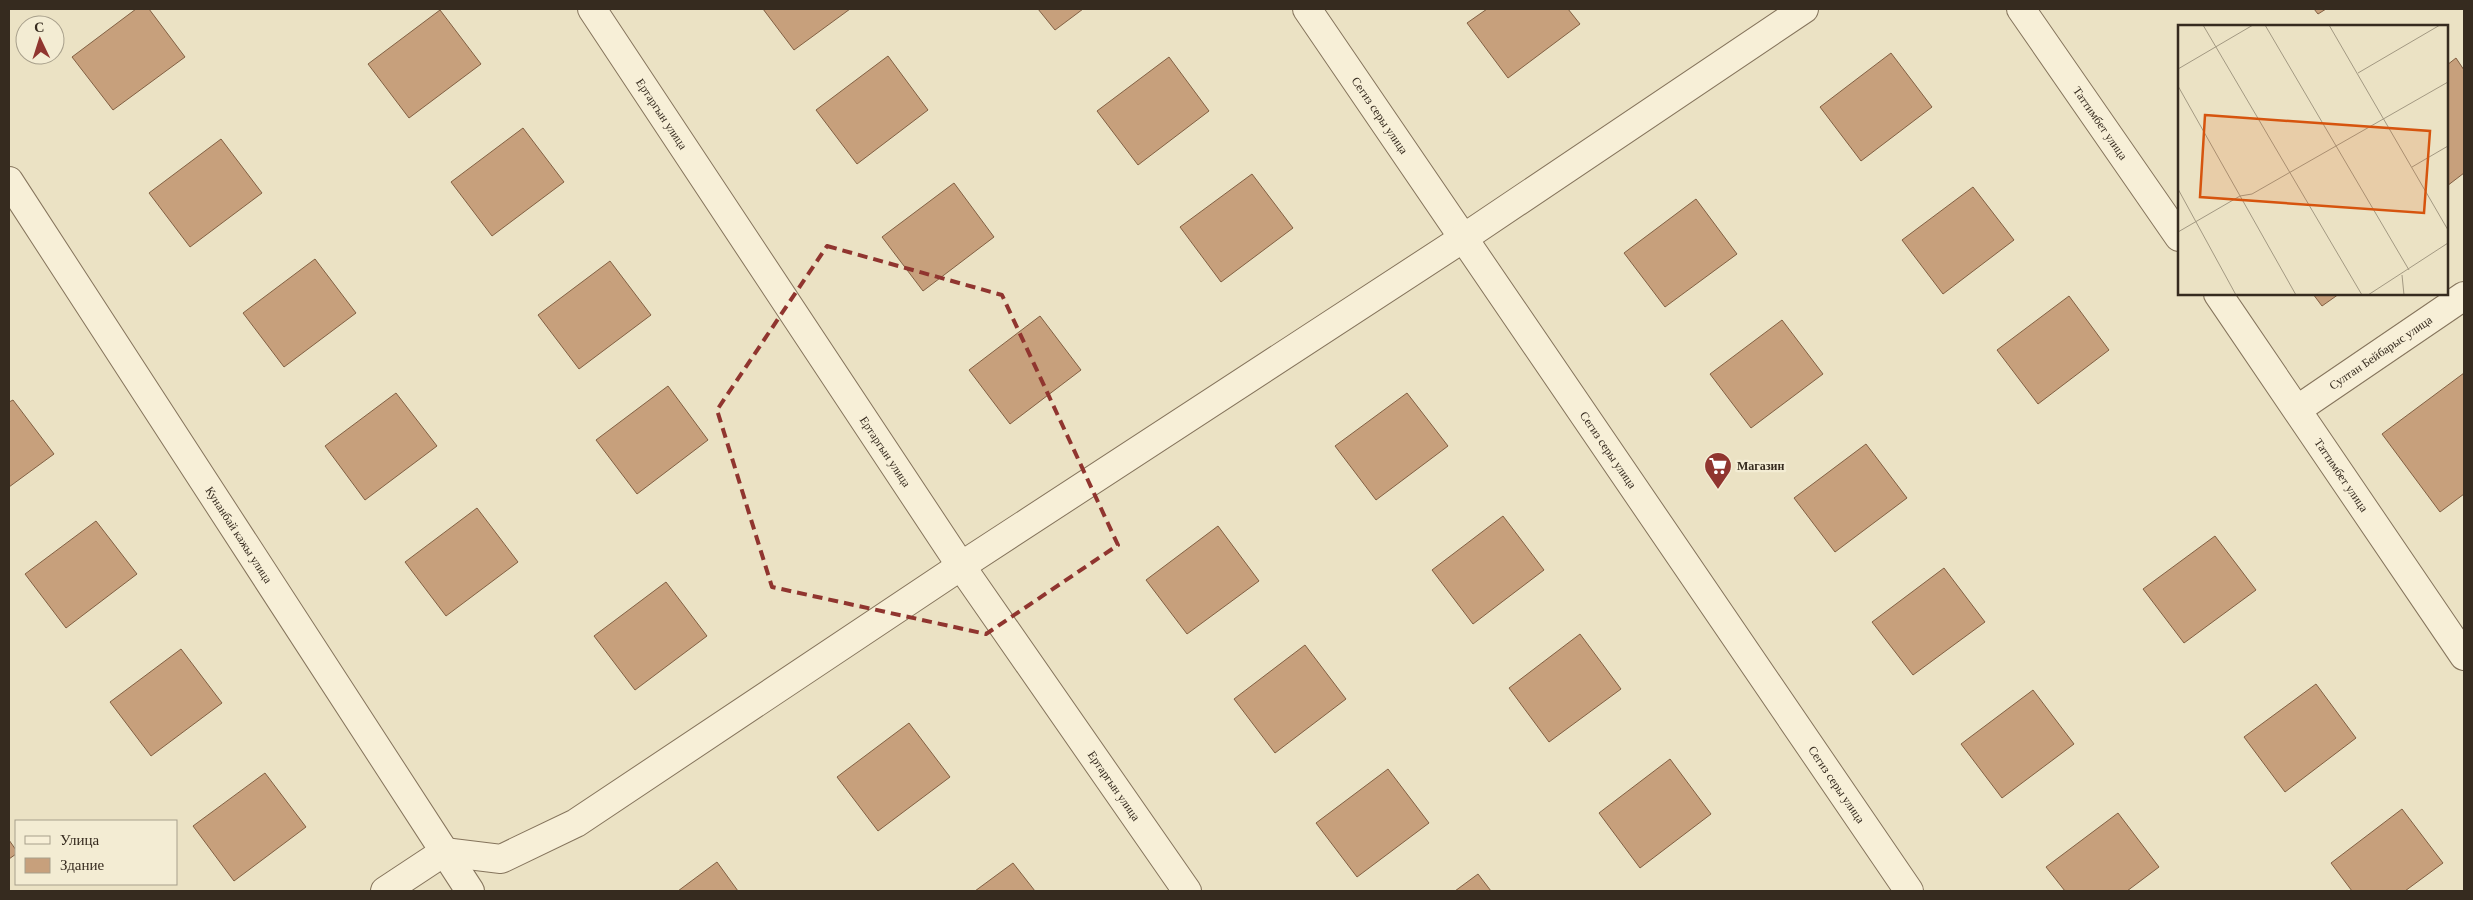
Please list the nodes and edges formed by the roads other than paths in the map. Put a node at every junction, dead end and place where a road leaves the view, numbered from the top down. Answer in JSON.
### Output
{"nodes":[{"id":1,"x":592,"y":9,"type":"edge"},
{"id":2,"x":1307,"y":9,"type":"edge"},
{"id":3,"x":1804,"y":9,"type":"edge"},
{"id":4,"x":2021,"y":9,"type":"edge"},
{"id":5,"x":9,"y":181,"type":"edge"},
{"id":6,"x":1465,"y":237,"type":"junction"},
{"id":7,"x":2178,"y":237,"type":"edge"},
{"id":8,"x":2219,"y":295,"type":"edge"},
{"id":9,"x":2464,"y":296,"type":"edge"},
{"id":10,"x":2298,"y":409,"type":"junction"},
{"id":11,"x":961,"y":566,"type":"junction"},
{"id":12,"x":2464,"y":656,"type":"edge"},
{"id":13,"x":444,"y":852,"type":"junction"},
{"id":14,"x":385,"y":891,"type":"edge"},
{"id":15,"x":470,"y":891,"type":"edge"},
{"id":16,"x":1187,"y":891,"type":"edge"},
{"id":17,"x":1909,"y":891,"type":"edge"}],
"edges":[{"from":1,"to":11,"type":"street","name":"Ертаргын улица"},
{"from":2,"to":6,"type":"street","name":"Сегиз серы улица"},
{"from":3,"to":6,"type":"street"},
{"from":4,"to":7,"type":"street","name":"Таттимбет улица"},
{"from":5,"to":13,"type":"street","name":"Кунанбай кажы улица"},
{"from":6,"to":11,"type":"street"},
{"from":6,"to":17,"type":"street","name":"Сегиз серы улица"},
{"from":8,"to":10,"type":"street","name":"Таттимбет улица"},
{"from":9,"to":10,"type":"street","name":"Султан Бейбарыс улица"},
{"from":10,"to":12,"type":"street","name":"Таттимбет улица"},
{"from":11,"to":13,"type":"street"},
{"from":11,"to":16,"type":"street","name":"Ертаргын улица"},
{"from":13,"to":14,"type":"street"},
{"from":13,"to":15,"type":"street","name":"Кунанбай кажы улица"}]}
